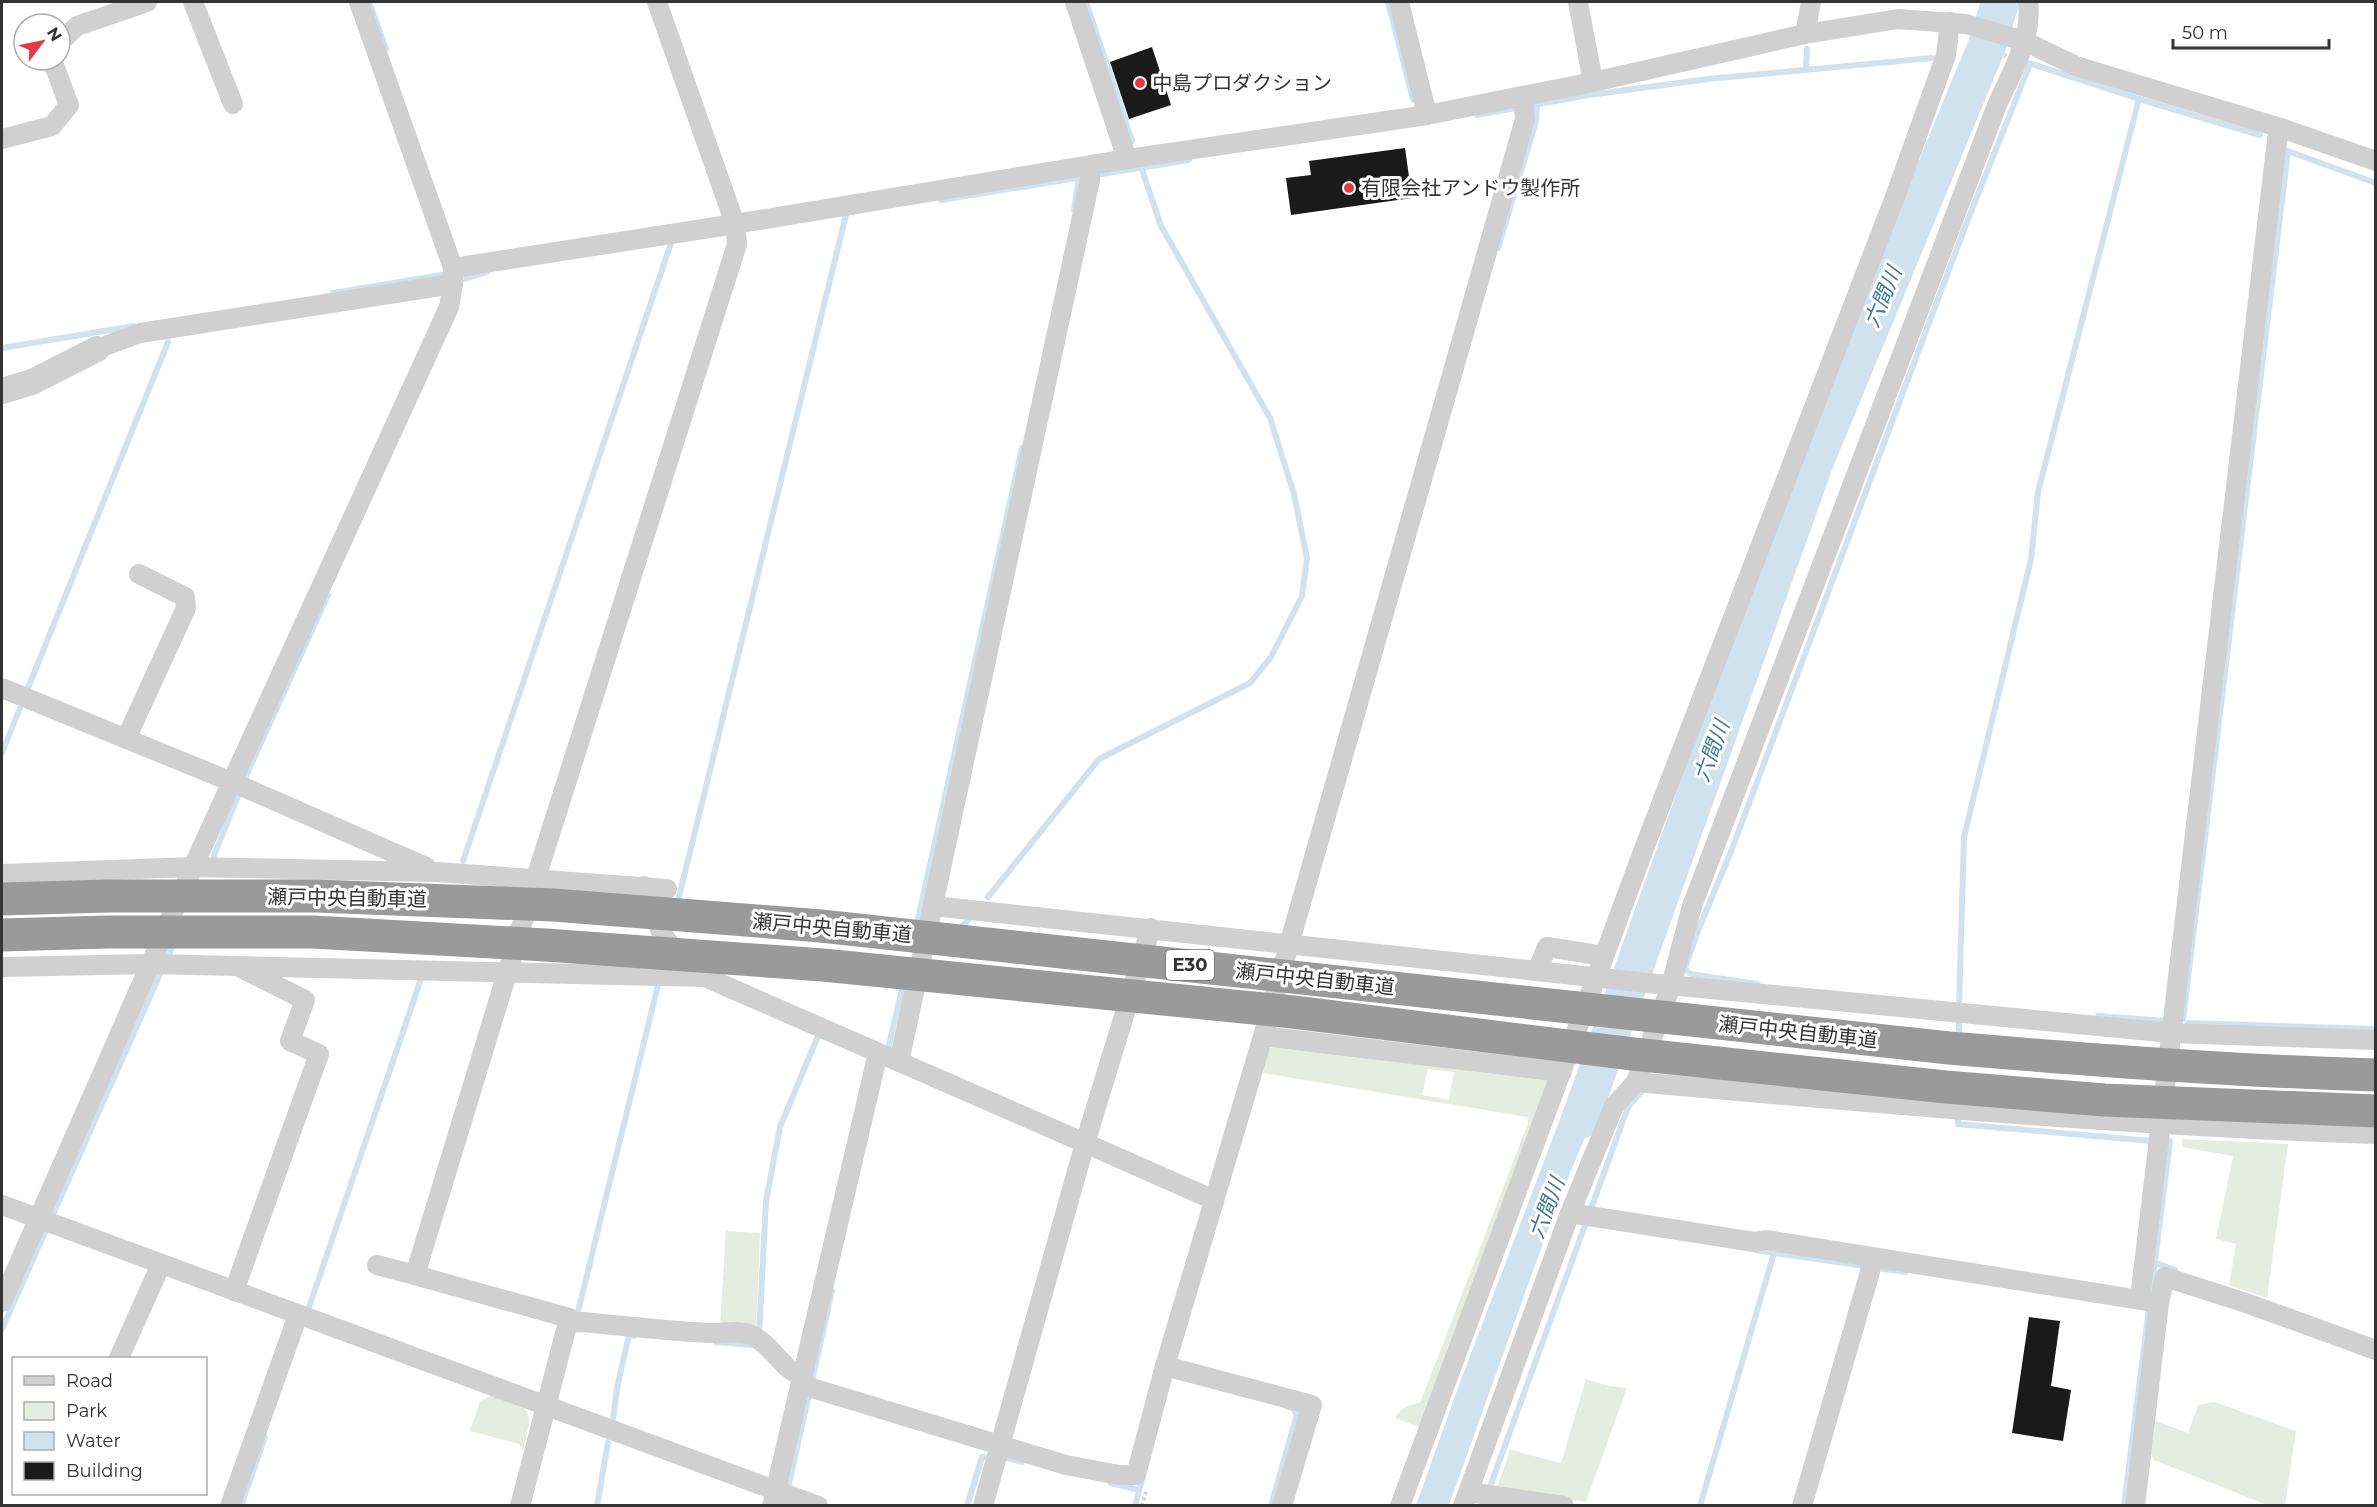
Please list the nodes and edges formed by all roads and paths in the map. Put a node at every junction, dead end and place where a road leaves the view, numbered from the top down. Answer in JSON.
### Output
{"nodes":[{"id":1,"x":147,"y":2,"type":"edge"},
{"id":2,"x":194,"y":2,"type":"edge"},
{"id":3,"x":359,"y":2,"type":"edge"},
{"id":4,"x":657,"y":2,"type":"edge"},
{"id":5,"x":1075,"y":2,"type":"edge"},
{"id":6,"x":1399,"y":2,"type":"edge"},
{"id":7,"x":1578,"y":2,"type":"edge"},
{"id":8,"x":1810,"y":2,"type":"edge"},
{"id":9,"x":2028,"y":2,"type":"edge"},
{"id":10,"x":1958,"y":23,"type":"junction"},
{"id":11,"x":72,"y":31,"type":"edge"},
{"id":12,"x":1805,"y":34,"type":"junction"},
{"id":13,"x":2020,"y":40,"type":"junction"},
{"id":14,"x":57,"y":72,"type":"edge"},
{"id":15,"x":1593,"y":82,"type":"junction"},
{"id":16,"x":1524,"y":103,"type":"junction"},
{"id":17,"x":233,"y":104,"type":"dead end"},
{"id":18,"x":1427,"y":114,"type":"junction"},
{"id":19,"x":2282,"y":128,"type":"junction"},
{"id":20,"x":2,"y":139,"type":"edge"},
{"id":21,"x":1127,"y":159,"type":"junction"},
{"id":22,"x":2376,"y":161,"type":"edge"},
{"id":23,"x":1089,"y":173,"type":"junction"},
{"id":24,"x":735,"y":230,"type":"junction"},
{"id":25,"x":458,"y":271,"type":"junction"},
{"id":26,"x":97,"y":349,"type":"joint"},
{"id":27,"x":2,"y":391,"type":"edge"},
{"id":28,"x":139,"y":574,"type":"dead end"},
{"id":29,"x":2,"y":688,"type":"edge"},
{"id":30,"x":126,"y":739,"type":"junction"},
{"id":31,"x":239,"y":785,"type":"junction"},
{"id":32,"x":205,"y":867,"type":"junction"},
{"id":33,"x":436,"y":872,"type":"junction"},
{"id":34,"x":2,"y":874,"type":"edge"},
{"id":35,"x":536,"y":878,"type":"junction"},
{"id":36,"x":644,"y":886,"type":"junction"},
{"id":37,"x":667,"y":889,"type":"dead end"},
{"id":38,"x":2,"y":899,"type":"edge"},
{"id":39,"x":933,"y":906,"type":"junction"},
{"id":40,"x":1151,"y":928,"type":"junction"},
{"id":41,"x":2,"y":935,"type":"edge"},
{"id":42,"x":1289,"y":943,"type":"junction"},
{"id":43,"x":1604,"y":956,"type":"junction"},
{"id":44,"x":161,"y":964,"type":"junction"},
{"id":45,"x":236,"y":965,"type":"junction"},
{"id":46,"x":2,"y":967,"type":"edge"},
{"id":47,"x":508,"y":971,"type":"junction"},
{"id":48,"x":1537,"y":971,"type":"junction"},
{"id":49,"x":705,"y":977,"type":"junction"},
{"id":50,"x":1664,"y":985,"type":"junction"},
{"id":51,"x":2171,"y":1033,"type":"junction"},
{"id":52,"x":1263,"y":1036,"type":"junction"},
{"id":53,"x":2376,"y":1040,"type":"edge"},
{"id":54,"x":887,"y":1057,"type":"junction"},
{"id":55,"x":1562,"y":1072,"type":"junction"},
{"id":56,"x":2376,"y":1075,"type":"edge"},
{"id":57,"x":1636,"y":1082,"type":"junction"},
{"id":58,"x":2376,"y":1111,"type":"edge"},
{"id":59,"x":2160,"y":1126,"type":"junction"},
{"id":60,"x":2376,"y":1134,"type":"edge"},
{"id":61,"x":1085,"y":1143,"type":"junction"},
{"id":62,"x":1214,"y":1200,"type":"junction"},
{"id":63,"x":2,"y":1205,"type":"edge"},
{"id":64,"x":1582,"y":1215,"type":"junction"},
{"id":65,"x":46,"y":1221,"type":"junction"},
{"id":66,"x":161,"y":1264,"type":"junction"},
{"id":67,"x":377,"y":1265,"type":"dead end"},
{"id":68,"x":1871,"y":1265,"type":"junction"},
{"id":69,"x":415,"y":1275,"type":"junction"},
{"id":70,"x":234,"y":1292,"type":"junction"},
{"id":71,"x":2150,"y":1301,"type":"junction"},
{"id":72,"x":2,"y":1302,"type":"edge"},
{"id":73,"x":303,"y":1317,"type":"junction"},
{"id":74,"x":573,"y":1323,"type":"junction"},
{"id":75,"x":2376,"y":1350,"type":"edge"},
{"id":76,"x":120,"y":1357,"type":"edge"},
{"id":77,"x":1170,"y":1368,"type":"junction"},
{"id":78,"x":807,"y":1384,"type":"junction"},
{"id":79,"x":552,"y":1407,"type":"junction"},
{"id":80,"x":997,"y":1453,"type":"junction"},
{"id":81,"x":1144,"y":1485,"type":"dead end"},
{"id":82,"x":780,"y":1496,"type":"edge"},
{"id":83,"x":1476,"y":1496,"type":"edge"},
{"id":84,"x":230,"y":1506,"type":"edge"},
{"id":85,"x":520,"y":1506,"type":"edge"},
{"id":86,"x":818,"y":1506,"type":"edge"},
{"id":87,"x":982,"y":1506,"type":"edge"},
{"id":88,"x":1142,"y":1506,"type":"edge"},
{"id":89,"x":1282,"y":1506,"type":"edge"},
{"id":90,"x":1400,"y":1506,"type":"edge"},
{"id":91,"x":1564,"y":1506,"type":"edge"},
{"id":92,"x":1802,"y":1506,"type":"edge"},
{"id":93,"x":2135,"y":1506,"type":"edge"}],
"edges":[{"from":1,"to":11,"type":"street"},
{"from":2,"to":17,"type":"street"},
{"from":3,"to":25,"type":"street"},
{"from":4,"to":24,"type":"street"},
{"from":5,"to":21,"type":"street"},
{"from":6,"to":18,"type":"street"},
{"from":7,"to":15,"type":"street"},
{"from":8,"to":12,"type":"street"},
{"from":9,"to":13,"type":"street"},
{"from":10,"to":12,"type":"street"},
{"from":10,"to":13,"type":"street"},
{"from":10,"to":43,"type":"street"},
{"from":12,"to":15,"type":"street"},
{"from":13,"to":19,"type":"street"},
{"from":13,"to":50,"type":"street"},
{"from":14,"to":20,"type":"street"},
{"from":15,"to":16,"type":"street"},
{"from":16,"to":18,"type":"street"},
{"from":16,"to":42,"type":"street"},
{"from":18,"to":21,"type":"street"},
{"from":19,"to":22,"type":"street"},
{"from":19,"to":51,"type":"street"},
{"from":21,"to":23,"type":"street"},
{"from":23,"to":24,"type":"street"},
{"from":23,"to":39,"type":"street"},
{"from":24,"to":25,"type":"street"},
{"from":24,"to":35,"type":"street"},
{"from":25,"to":26,"type":"street"},
{"from":25,"to":31,"type":"street"},
{"from":26,"to":27,"type":"street"},
{"from":28,"to":30,"type":"street"},
{"from":29,"to":30,"type":"street"},
{"from":30,"to":31,"type":"street"},
{"from":31,"to":32,"type":"street"},
{"from":31,"to":33,"type":"street"},
{"from":32,"to":33,"type":"street"},
{"from":32,"to":34,"type":"street"},
{"from":32,"to":44,"type":"street"},
{"from":33,"to":35,"type":"street"},
{"from":35,"to":36,"type":"street"},
{"from":35,"to":47,"type":"street"},
{"from":36,"to":37,"type":"street"},
{"from":36,"to":49,"type":"street"},
{"from":38,"to":56,"type":"highway","name":"瀬戸中央自動車道","number":"E30","bridge":true},
{"from":39,"to":40,"type":"street"},
{"from":39,"to":54,"type":"street"},
{"from":40,"to":42,"type":"street"},
{"from":40,"to":61,"type":"street"},
{"from":41,"to":58,"type":"highway","name":"瀬戸中央自動車道","number":"E30","bridge":true},
{"from":42,"to":48,"type":"street"},
{"from":42,"to":52,"type":"street"},
{"from":43,"to":48,"type":"street"},
{"from":43,"to":55,"type":"street"},
{"from":44,"to":45,"type":"street"},
{"from":44,"to":46,"type":"street"},
{"from":44,"to":65,"type":"street"},
{"from":45,"to":47,"type":"street"},
{"from":45,"to":70,"type":"street"},
{"from":47,"to":49,"type":"street"},
{"from":47,"to":69,"type":"street"},
{"from":48,"to":50,"type":"street","bridge":true},
{"from":49,"to":54,"type":"street"},
{"from":50,"to":51,"type":"street"},
{"from":50,"to":57,"type":"street"},
{"from":51,"to":53,"type":"street"},
{"from":51,"to":59,"type":"street"},
{"from":52,"to":55,"type":"street"},
{"from":52,"to":62,"type":"street"},
{"from":54,"to":61,"type":"street"},
{"from":54,"to":78,"type":"street"},
{"from":55,"to":90,"type":"street"},
{"from":57,"to":59,"type":"street"},
{"from":57,"to":64,"type":"street"},
{"from":59,"to":60,"type":"street"},
{"from":59,"to":71,"type":"street"},
{"from":61,"to":62,"type":"street"},
{"from":61,"to":80,"type":"street"},
{"from":62,"to":77,"type":"street"},
{"from":63,"to":65,"type":"street"},
{"from":64,"to":68,"type":"street"},
{"from":64,"to":83,"type":"street"},
{"from":65,"to":66,"type":"street"},
{"from":65,"to":72,"type":"street"},
{"from":66,"to":70,"type":"street"},
{"from":66,"to":76,"type":"street"},
{"from":67,"to":69,"type":"street"},
{"from":68,"to":71,"type":"street"},
{"from":68,"to":92,"type":"street"},
{"from":69,"to":74,"type":"street"},
{"from":70,"to":73,"type":"street"},
{"from":71,"to":75,"type":"street"},
{"from":71,"to":93,"type":"street"},
{"from":73,"to":79,"type":"street"},
{"from":73,"to":84,"type":"street"},
{"from":74,"to":78,"type":"street"},
{"from":74,"to":79,"type":"street"},
{"from":77,"to":80,"type":"street"},
{"from":77,"to":89,"type":"street"},
{"from":78,"to":80,"type":"street"},
{"from":78,"to":82,"type":"street"},
{"from":79,"to":82,"type":"street"},
{"from":79,"to":85,"type":"street"},
{"from":80,"to":87,"type":"street"},
{"from":81,"to":88,"type":"path"},
{"from":82,"to":86,"type":"street"},
{"from":83,"to":91,"type":"street"}]}
